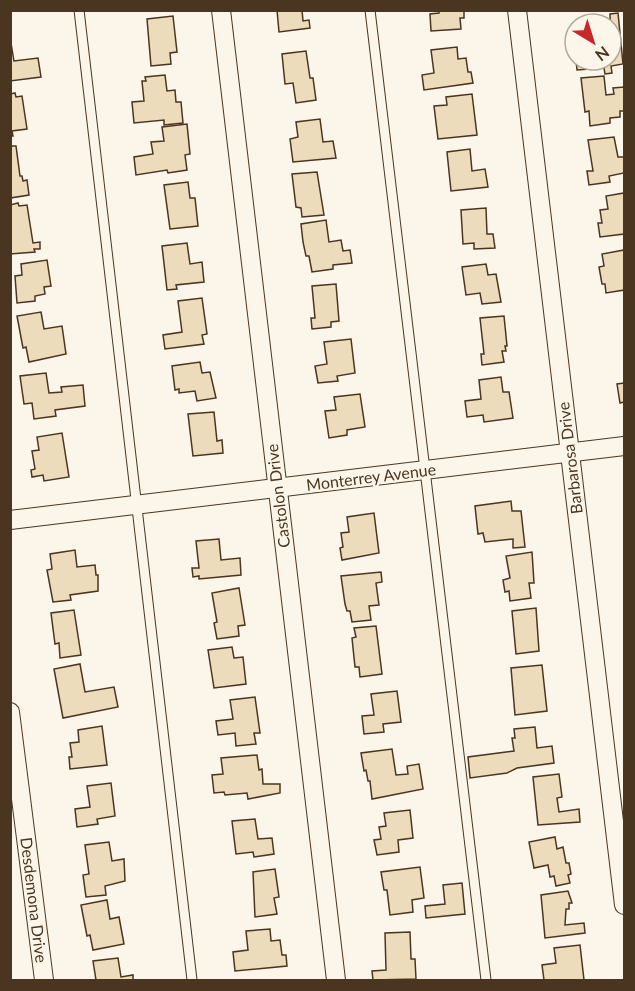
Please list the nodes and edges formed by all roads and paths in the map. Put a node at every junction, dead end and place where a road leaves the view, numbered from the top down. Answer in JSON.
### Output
{"nodes":[{"id":1,"x":79,"y":10,"type":"edge"},
{"id":2,"x":221,"y":10,"type":"edge"},
{"id":3,"x":370,"y":10,"type":"edge"},
{"id":4,"x":517,"y":10,"type":"edge"},
{"id":5,"x":624,"y":446,"type":"edge"},
{"id":6,"x":569,"y":453,"type":"junction"},
{"id":7,"x":425,"y":470,"type":"junction"},
{"id":8,"x":277,"y":488,"type":"junction"},
{"id":9,"x":136,"y":505,"type":"junction"},
{"id":10,"x":10,"y":520,"type":"edge"},
{"id":11,"x":10,"y":712,"type":"edge"},
{"id":12,"x":624,"y":905,"type":"edge"},
{"id":13,"x":44,"y":981,"type":"edge"},
{"id":14,"x":192,"y":981,"type":"edge"},
{"id":15,"x":336,"y":981,"type":"edge"},
{"id":16,"x":486,"y":981,"type":"edge"}],
"edges":[{"from":1,"to":9,"type":"lane"},
{"from":2,"to":8,"type":"street","name":"Castolon Drive"},
{"from":3,"to":7,"type":"lane"},
{"from":4,"to":6,"type":"street","name":"Barbarosa Drive"},
{"from":5,"to":6,"type":"street","name":"Monterrey Avenue"},
{"from":6,"to":7,"type":"street","name":"Monterrey Avenue"},
{"from":6,"to":12,"type":"street","name":"Barbarosa Drive"},
{"from":7,"to":8,"type":"street","name":"Monterrey Avenue"},
{"from":7,"to":16,"type":"lane"},
{"from":8,"to":9,"type":"street","name":"Monterrey Avenue"},
{"from":8,"to":15,"type":"street","name":"Castolon Drive"},
{"from":9,"to":10,"type":"street","name":"Monterrey Avenue"},
{"from":9,"to":14,"type":"lane"},
{"from":11,"to":13,"type":"street","name":"Desdemona Drive"}]}
